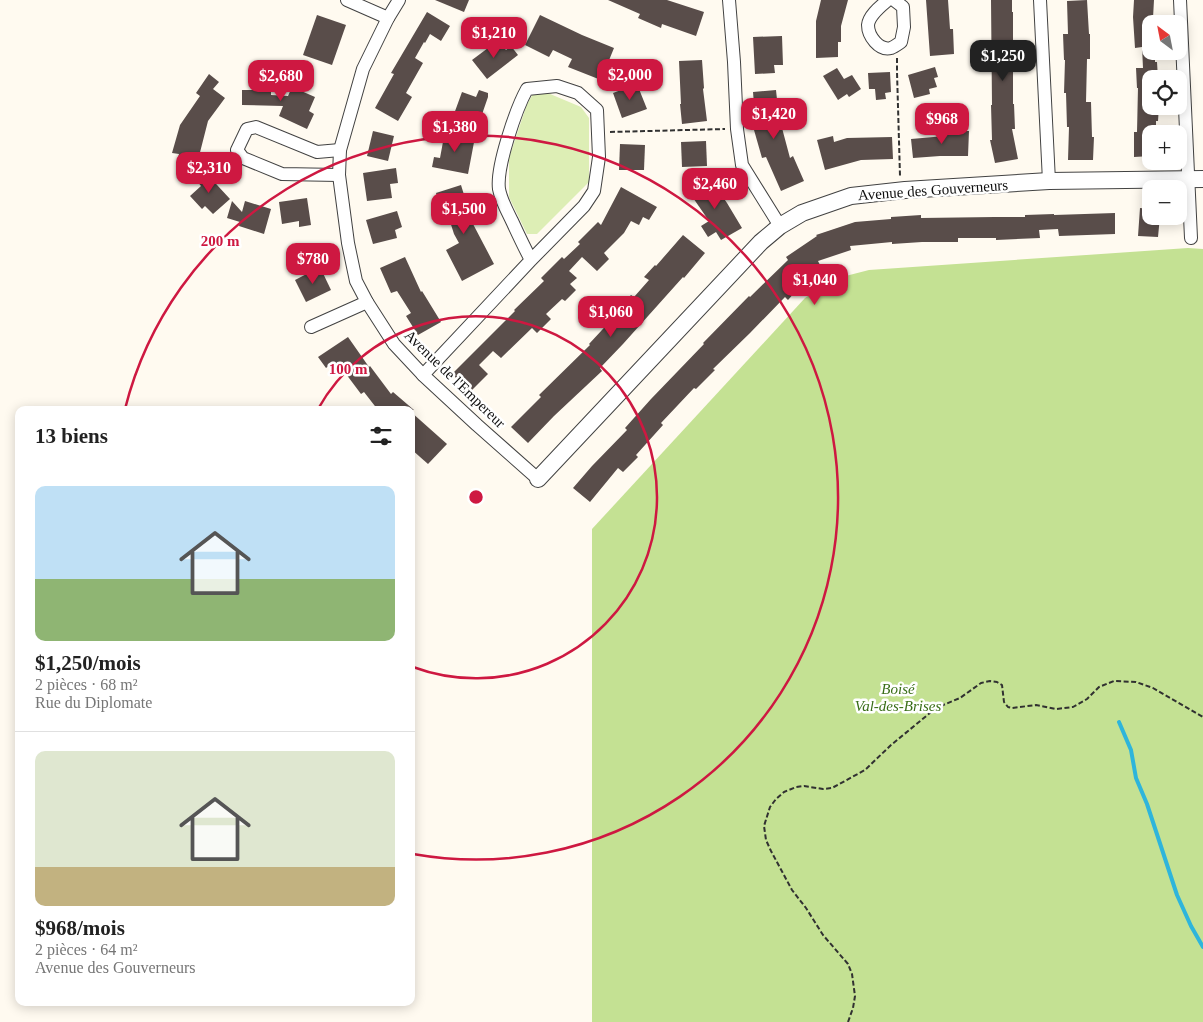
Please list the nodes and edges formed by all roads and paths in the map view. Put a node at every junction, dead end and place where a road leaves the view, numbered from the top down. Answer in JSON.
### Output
{"nodes":[{"id":1,"x":347,"y":0,"type":"edge"},
{"id":2,"x":399,"y":0,"type":"edge"},
{"id":3,"x":729,"y":0,"type":"edge"},
{"id":4,"x":888,"y":0,"type":"edge"},
{"id":5,"x":894,"y":0,"type":"edge"},
{"id":6,"x":1040,"y":0,"type":"edge"},
{"id":7,"x":1180,"y":0,"type":"edge"},
{"id":8,"x":388,"y":18,"type":"junction"},
{"id":9,"x":896,"y":45,"type":"junction"},
{"id":10,"x":737,"y":129,"type":"junction"},
{"id":11,"x":597,"y":133,"type":"junction"},
{"id":12,"x":340,"y":150,"type":"junction"},
{"id":13,"x":339,"y":175,"type":"junction"},
{"id":14,"x":1196,"y":180,"type":"edge"},
{"id":15,"x":1049,"y":181,"type":"junction"},
{"id":16,"x":900,"y":191,"type":"junction"},
{"id":17,"x":780,"y":226,"type":"junction"},
{"id":18,"x":1191,"y":238,"type":"dead end"},
{"id":19,"x":531,"y":260,"type":"junction"},
{"id":20,"x":367,"y":302,"type":"junction"},
{"id":21,"x":311,"y":327,"type":"dead end"},
{"id":22,"x":423,"y":375,"type":"junction"},
{"id":23,"x":538,"y":479,"type":"joint"},
{"id":24,"x":1203,"y":717,"type":"edge"},
{"id":25,"x":848,"y":1022,"type":"edge"}],
"edges":[{"from":1,"to":8,"type":"street"},
{"from":2,"to":8,"type":"street","name":"Avenue de l'Empereur"},
{"from":3,"to":10,"type":"street"},
{"from":4,"to":9,"type":"street"},
{"from":5,"to":9,"type":"street"},
{"from":6,"to":15,"type":"street"},
{"from":7,"to":14,"type":"street"},
{"from":8,"to":12,"type":"street","name":"Avenue de l'Empereur"},
{"from":9,"to":16,"type":"path"},
{"from":10,"to":11,"type":"path"},
{"from":10,"to":17,"type":"street"},
{"from":11,"to":19,"type":"street"},
{"from":11,"to":19,"type":"street"},
{"from":12,"to":13,"type":"street","name":"Avenue de l'Empereur"},
{"from":12,"to":13,"type":"street"},
{"from":13,"to":20,"type":"street","name":"Avenue de l'Empereur"},
{"from":14,"to":15,"type":"street","name":"Avenue des Gouverneurs"},
{"from":14,"to":18,"type":"street"},
{"from":15,"to":16,"type":"street","name":"Avenue des Gouverneurs"},
{"from":16,"to":17,"type":"street","name":"Avenue des Gouverneurs"},
{"from":17,"to":23,"type":"street","name":"Avenue des Gouverneurs"},
{"from":19,"to":22,"type":"street"},
{"from":20,"to":21,"type":"street"},
{"from":20,"to":22,"type":"street","name":"Avenue de l'Empereur"},
{"from":22,"to":23,"type":"street","name":"Avenue de l'Empereur"},
{"from":24,"to":25,"type":"path"}]}
